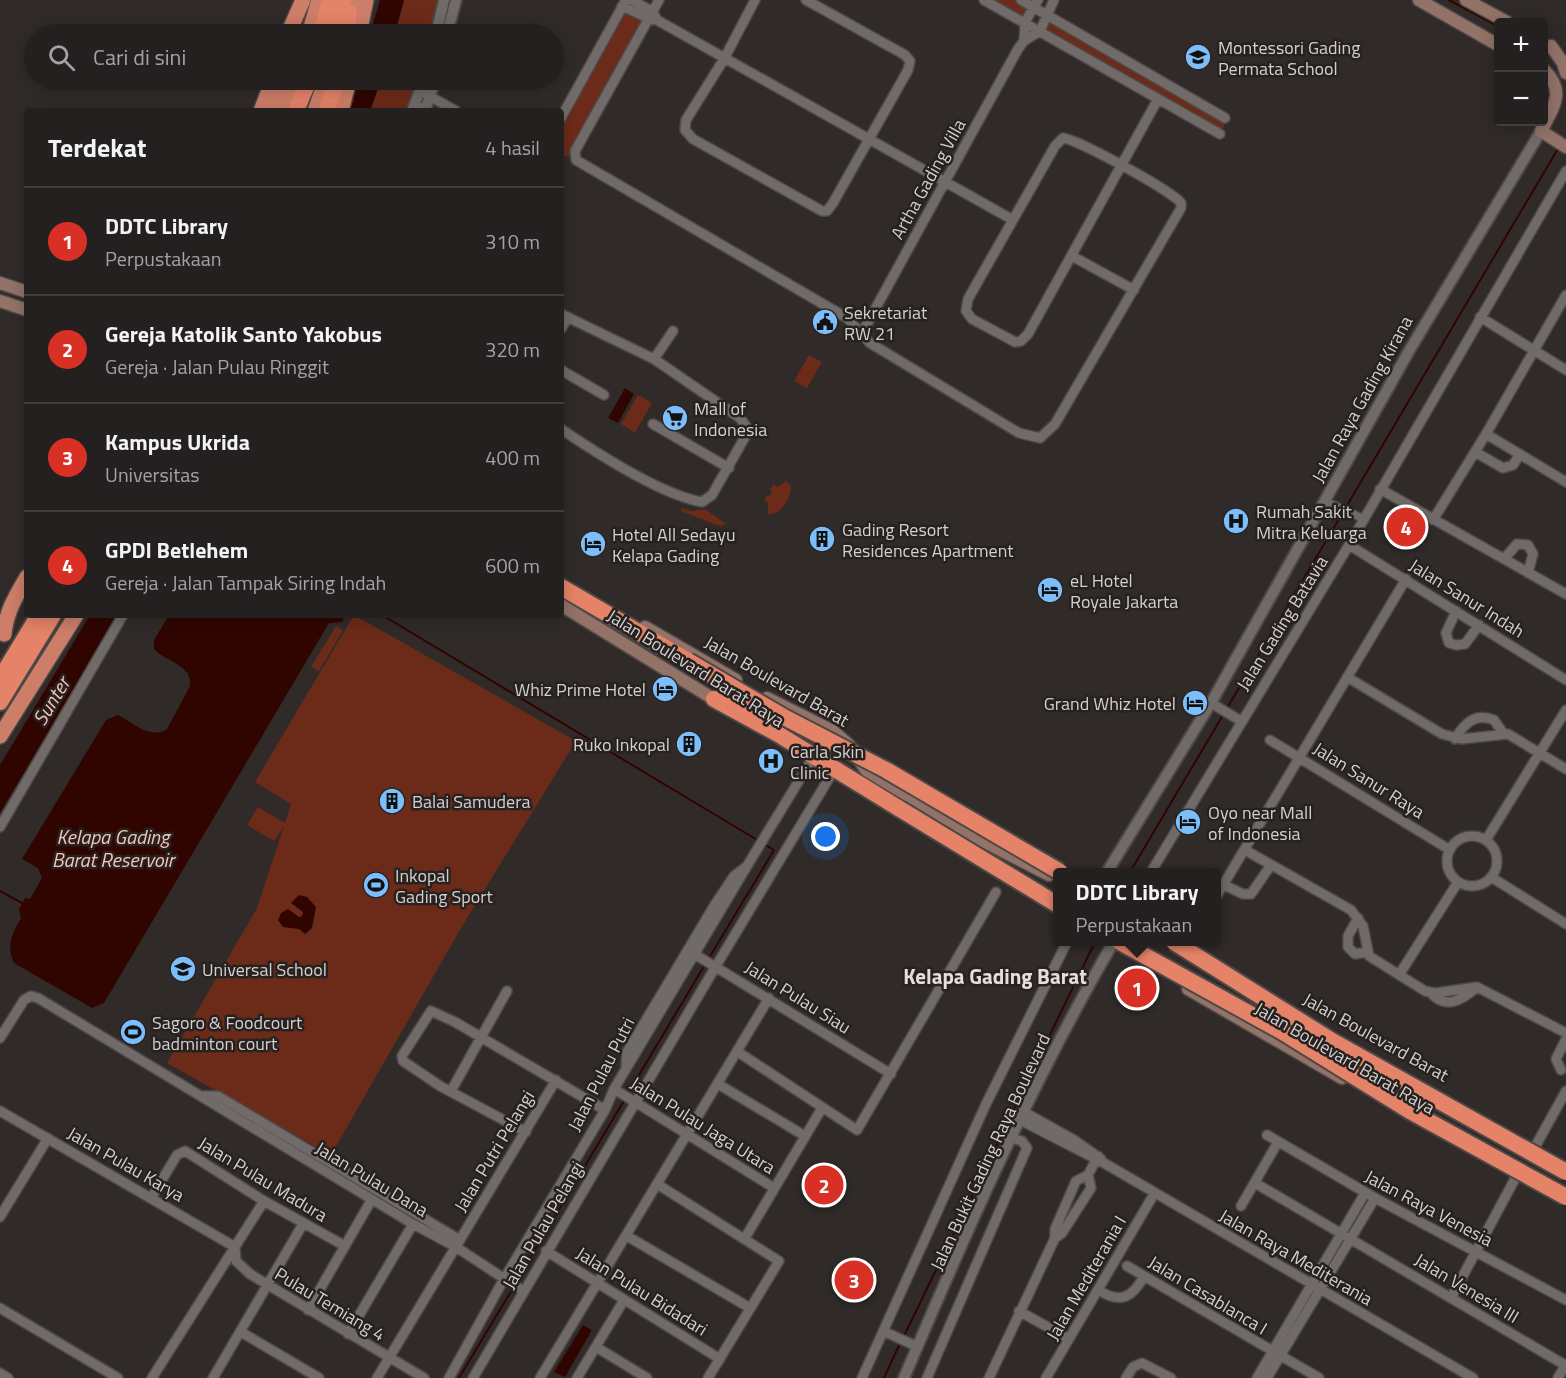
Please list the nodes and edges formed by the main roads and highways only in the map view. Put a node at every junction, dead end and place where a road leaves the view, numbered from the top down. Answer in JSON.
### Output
{"nodes":[{"id":1,"x":303,"y":0,"type":"edge"},
{"id":2,"x":311,"y":0,"type":"edge"},
{"id":3,"x":319,"y":0,"type":"edge"},
{"id":4,"x":324,"y":0,"type":"edge"},
{"id":5,"x":330,"y":0,"type":"edge"},
{"id":6,"x":366,"y":0,"type":"edge"},
{"id":7,"x":1419,"y":0,"type":"edge"},
{"id":8,"x":1466,"y":0,"type":"edge"},
{"id":9,"x":348,"y":4,"type":"edge"},
{"id":10,"x":1500,"y":18,"type":"edge"},
{"id":11,"x":292,"y":24,"type":"edge"},
{"id":12,"x":303,"y":24,"type":"edge"},
{"id":13,"x":312,"y":24,"type":"edge"},
{"id":14,"x":318,"y":24,"type":"edge"},
{"id":15,"x":324,"y":24,"type":"edge"},
{"id":16,"x":338,"y":24,"type":"edge"},
{"id":17,"x":351,"y":24,"type":"edge"},
{"id":18,"x":356,"y":24,"type":"edge"},
{"id":19,"x":1494,"y":43,"type":"edge"},
{"id":20,"x":1554,"y":50,"type":"edge"},
{"id":21,"x":1546,"y":72,"type":"edge"},
{"id":22,"x":1566,"y":73,"type":"edge"},
{"id":23,"x":274,"y":90,"type":"edge"},
{"id":24,"x":281,"y":90,"type":"edge"},
{"id":25,"x":290,"y":90,"type":"edge"},
{"id":26,"x":305,"y":90,"type":"edge"},
{"id":27,"x":315,"y":90,"type":"edge"},
{"id":28,"x":322,"y":90,"type":"edge"},
{"id":29,"x":333,"y":90,"type":"edge"},
{"id":30,"x":346,"y":90,"type":"edge"},
{"id":31,"x":276,"y":108,"type":"edge"},
{"id":32,"x":277,"y":108,"type":"edge"},
{"id":33,"x":278,"y":108,"type":"edge"},
{"id":34,"x":297,"y":108,"type":"edge"},
{"id":35,"x":308,"y":108,"type":"edge"},
{"id":36,"x":316,"y":108,"type":"edge"},
{"id":37,"x":327,"y":108,"type":"edge"},
{"id":38,"x":342,"y":108,"type":"edge"},
{"id":39,"x":1566,"y":147,"type":"edge"},
{"id":40,"x":0,"y":283,"type":"edge"},
{"id":41,"x":24,"y":291,"type":"edge"},
{"id":42,"x":0,"y":301,"type":"edge"},
{"id":43,"x":24,"y":309,"type":"edge"},
{"id":44,"x":564,"y":581,"type":"edge"},
{"id":45,"x":24,"y":582,"type":"edge"},
{"id":46,"x":564,"y":589,"type":"edge"},
{"id":47,"x":24,"y":606,"type":"edge"},
{"id":48,"x":564,"y":607,"type":"edge"},
{"id":49,"x":37,"y":618,"type":"edge"},
{"id":50,"x":51,"y":618,"type":"edge"},
{"id":51,"x":63,"y":618,"type":"edge"},
{"id":52,"x":74,"y":618,"type":"edge"},
{"id":53,"x":2,"y":638,"type":"edge"},
{"id":54,"x":0,"y":663,"type":"edge"},
{"id":55,"x":0,"y":679,"type":"edge"},
{"id":56,"x":714,"y":699,"type":"junction"},
{"id":57,"x":0,"y":702,"type":"edge"},
{"id":58,"x":11,"y":718,"type":"junction"},
{"id":59,"x":0,"y":736,"type":"edge"},
{"id":60,"x":1030,"y":864,"type":"junction"},
{"id":61,"x":1053,"y":869,"type":"edge"},
{"id":62,"x":1053,"y":877,"type":"edge"},
{"id":63,"x":1021,"y":890,"type":"junction"},
{"id":64,"x":1053,"y":902,"type":"edge"},
{"id":65,"x":1053,"y":908,"type":"edge"},
{"id":66,"x":1122,"y":946,"type":"edge"},
{"id":67,"x":1123,"y":946,"type":"edge"},
{"id":68,"x":1185,"y":946,"type":"edge"},
{"id":69,"x":1185,"y":946,"type":"edge"},
{"id":70,"x":1457,"y":1103,"type":"junction"},
{"id":71,"x":1477,"y":1114,"type":"junction"},
{"id":72,"x":1436,"y":1131,"type":"junction"},
{"id":73,"x":1460,"y":1145,"type":"junction"},
{"id":74,"x":1566,"y":1163,"type":"edge"},
{"id":75,"x":1566,"y":1172,"type":"edge"},
{"id":76,"x":1566,"y":1198,"type":"edge"}],
"edges":[{"from":1,"to":11,"type":"highway"},
{"from":2,"to":12,"type":"highway"},
{"from":3,"to":13,"type":"highway"},
{"from":4,"to":14,"type":"highway"},
{"from":5,"to":15,"type":"highway"},
{"from":6,"to":18,"type":"highway"},
{"from":7,"to":19,"type":"main road"},
{"from":8,"to":10,"type":"main road"},
{"from":9,"to":16,"type":"highway"},
{"from":9,"to":17,"type":"highway"},
{"from":20,"to":22,"type":"main road"},
{"from":21,"to":39,"type":"main road","name":"Jalan Raya Gading Kirana"},
{"from":23,"to":31,"type":"highway"},
{"from":24,"to":32,"type":"highway"},
{"from":25,"to":33,"type":"highway"},
{"from":26,"to":34,"type":"highway"},
{"from":27,"to":35,"type":"highway"},
{"from":28,"to":36,"type":"highway"},
{"from":29,"to":37,"type":"highway"},
{"from":30,"to":38,"type":"highway"},
{"from":40,"to":41,"type":"main road"},
{"from":42,"to":43,"type":"main road"},
{"from":44,"to":60,"type":"main road","name":"Jalan Boulevard Barat"},
{"from":45,"to":53,"type":"highway"},
{"from":46,"to":61,"type":"highway","bridge":true},
{"from":47,"to":53,"type":"highway"},
{"from":47,"to":54,"type":"highway"},
{"from":48,"to":56,"type":"main road","name":"Jalan Boulevard Barat Raya"},
{"from":49,"to":55,"type":"highway"},
{"from":50,"to":57,"type":"highway"},
{"from":51,"to":58,"type":"highway"},
{"from":52,"to":58,"type":"highway"},
{"from":56,"to":63,"type":"main road","name":"Jalan Boulevard Barat Raya"},
{"from":56,"to":64,"type":"highway","bridge":true},
{"from":58,"to":59,"type":"highway"},
{"from":60,"to":62,"type":"main road","name":"Jalan Boulevard Barat"},
{"from":60,"to":63,"type":"main road"},
{"from":63,"to":65,"type":"main road","name":"Jalan Boulevard Barat Raya"},
{"from":66,"to":72,"type":"main road","name":"Jalan Boulevard Barat Raya"},
{"from":67,"to":76,"type":"highway","bridge":true},
{"from":68,"to":75,"type":"highway","bridge":true},
{"from":69,"to":70,"type":"main road","name":"Jalan Boulevard Barat"},
{"from":70,"to":71,"type":"main road","name":"Jalan Boulevard Barat"},
{"from":70,"to":72,"type":"main road"},
{"from":71,"to":73,"type":"main road"},
{"from":71,"to":74,"type":"main road","name":"Jalan Boulevard Barat"},
{"from":72,"to":73,"type":"main road","name":"Jalan Boulevard Barat Raya"},
{"from":73,"to":76,"type":"main road","name":"Jalan Boulevard Barat Raya"}]}
